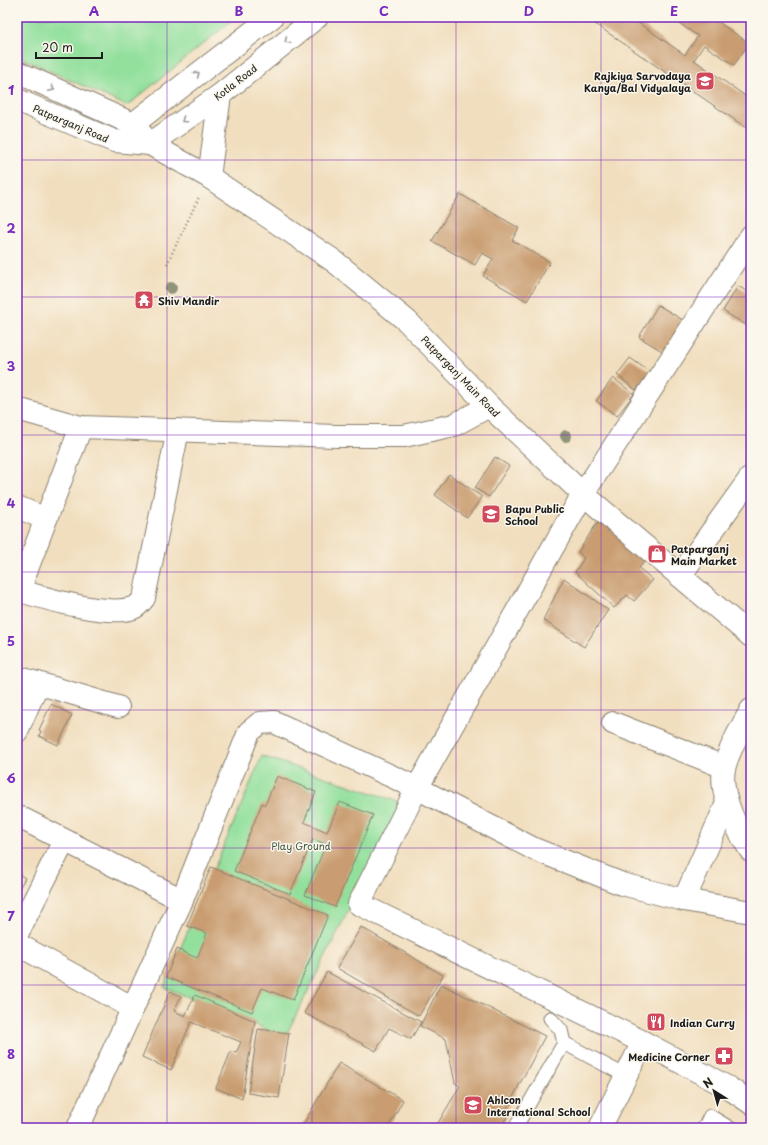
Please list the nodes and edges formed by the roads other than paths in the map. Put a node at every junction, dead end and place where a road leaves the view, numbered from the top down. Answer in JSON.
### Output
{"nodes":[{"id":1,"x":272,"y":17,"type":"edge"},
{"id":2,"x":317,"y":17,"type":"edge"},
{"id":3,"x":17,"y":72,"type":"edge"},
{"id":4,"x":220,"y":95,"type":"junction"},
{"id":5,"x":17,"y":100,"type":"edge"},
{"id":6,"x":133,"y":124,"type":"junction"},
{"id":7,"x":150,"y":144,"type":"junction"},
{"id":8,"x":209,"y":176,"type":"junction"},
{"id":9,"x":751,"y":236,"type":"edge"},
{"id":10,"x":489,"y":406,"type":"junction"},
{"id":11,"x":17,"y":409,"type":"edge"},
{"id":12,"x":81,"y":427,"type":"junction"},
{"id":13,"x":178,"y":430,"type":"junction"},
{"id":14,"x":751,"y":477,"type":"edge"},
{"id":15,"x":583,"y":494,"type":"junction"},
{"id":16,"x":17,"y":506,"type":"edge"},
{"id":17,"x":46,"y":519,"type":"junction"},
{"id":18,"x":680,"y":576,"type":"junction"},
{"id":19,"x":18,"y":590,"type":"edge"},
{"id":20,"x":751,"y":636,"type":"edge"},
{"id":21,"x":17,"y":677,"type":"edge"},
{"id":22,"x":38,"y":684,"type":"junction"},
{"id":23,"x":118,"y":707,"type":"dead end"},
{"id":24,"x":751,"y":710,"type":"edge"},
{"id":25,"x":613,"y":723,"type":"dead end"},
{"id":26,"x":17,"y":731,"type":"edge"},
{"id":27,"x":724,"y":767,"type":"junction"},
{"id":28,"x":417,"y":788,"type":"junction"},
{"id":29,"x":727,"y":802,"type":"junction"},
{"id":30,"x":17,"y":816,"type":"edge"},
{"id":31,"x":64,"y":841,"type":"junction"},
{"id":32,"x":751,"y":851,"type":"edge"},
{"id":33,"x":182,"y":900,"type":"junction"},
{"id":34,"x":684,"y":900,"type":"junction"},
{"id":35,"x":751,"y":912,"type":"edge"},
{"id":36,"x":17,"y":934,"type":"edge"},
{"id":37,"x":17,"y":944,"type":"edge"},
{"id":38,"x":133,"y":1008,"type":"junction"},
{"id":39,"x":550,"y":1018,"type":"dead end"},
{"id":40,"x":643,"y":1042,"type":"junction"},
{"id":41,"x":564,"y":1043,"type":"junction"},
{"id":42,"x":626,"y":1076,"type":"junction"},
{"id":43,"x":751,"y":1103,"type":"edge"},
{"id":44,"x":78,"y":1128,"type":"edge"},
{"id":45,"x":515,"y":1128,"type":"edge"},
{"id":46,"x":600,"y":1128,"type":"edge"},
{"id":47,"x":704,"y":1128,"type":"edge"},
{"id":48,"x":730,"y":1128,"type":"edge"}],
"edges":[{"from":6,"to":1,"type":"street","one_way":true},
{"from":2,"to":4,"type":"street","name":"Kotla Road","one_way":true},
{"from":3,"to":6,"type":"street","one_way":true},
{"from":4,"to":7,"type":"street","name":"Kotla Road","one_way":true},
{"from":4,"to":8,"type":"street"},
{"from":5,"to":7,"type":"street","name":"Patparganj Road"},
{"from":6,"to":7,"type":"street"},
{"from":7,"to":8,"type":"street","name":"Patparganj Main Road"},
{"from":8,"to":10,"type":"street","name":"Patparganj Main Road"},
{"from":9,"to":15,"type":"street"},
{"from":10,"to":13,"type":"street"},
{"from":10,"to":15,"type":"street","name":"Patparganj Main Road"},
{"from":11,"to":12,"type":"street"},
{"from":12,"to":13,"type":"street"},
{"from":12,"to":17,"type":"street"},
{"from":13,"to":19,"type":"street"},
{"from":14,"to":18,"type":"street"},
{"from":15,"to":18,"type":"street","name":"Patparganj Main Road"},
{"from":15,"to":28,"type":"street"},
{"from":16,"to":17,"type":"street"},
{"from":17,"to":19,"type":"street"},
{"from":18,"to":20,"type":"street","name":"Patparganj Main Road"},
{"from":21,"to":22,"type":"street"},
{"from":22,"to":23,"type":"street"},
{"from":22,"to":26,"type":"street"},
{"from":24,"to":27,"type":"street"},
{"from":25,"to":27,"type":"street"},
{"from":27,"to":29,"type":"street"},
{"from":28,"to":33,"type":"street"},
{"from":28,"to":34,"type":"street"},
{"from":28,"to":40,"type":"street"},
{"from":29,"to":32,"type":"street"},
{"from":29,"to":34,"type":"street"},
{"from":30,"to":31,"type":"street"},
{"from":31,"to":33,"type":"street"},
{"from":31,"to":36,"type":"street"},
{"from":33,"to":38,"type":"street"},
{"from":34,"to":35,"type":"street"},
{"from":37,"to":38,"type":"street"},
{"from":38,"to":44,"type":"street"},
{"from":39,"to":41,"type":"lane"},
{"from":40,"to":42,"type":"street"},
{"from":40,"to":43,"type":"street"},
{"from":41,"to":42,"type":"lane"},
{"from":41,"to":45,"type":"lane"},
{"from":42,"to":46,"type":"street"},
{"from":47,"to":48,"type":"lane"}]}
